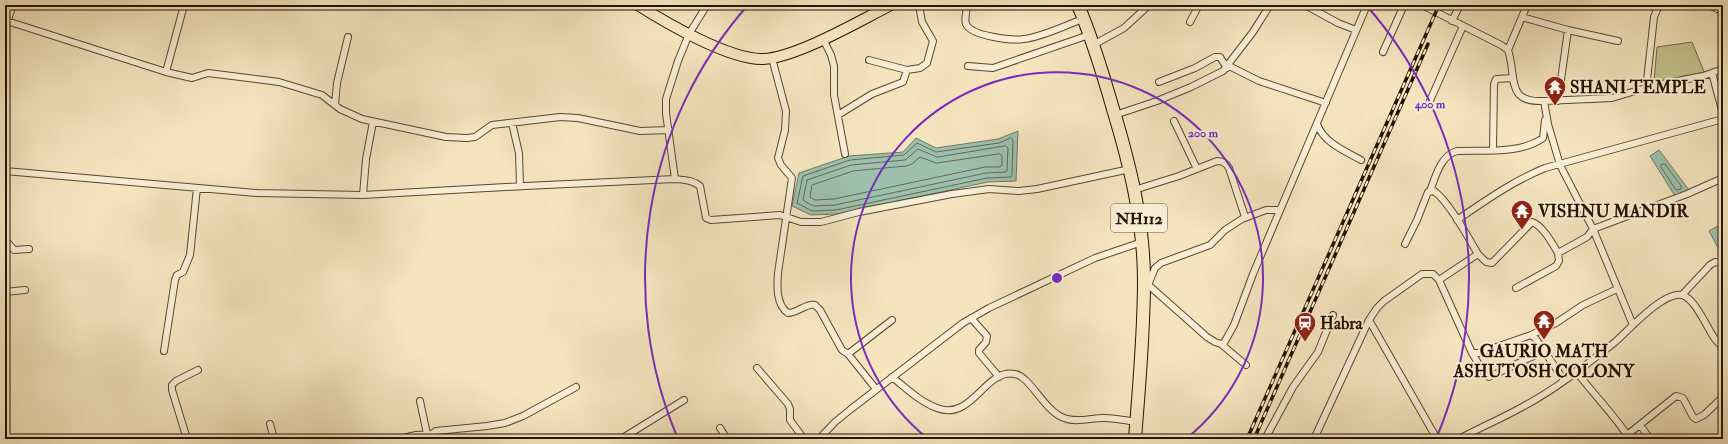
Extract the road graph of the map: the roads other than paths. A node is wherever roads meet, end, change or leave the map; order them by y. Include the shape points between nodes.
1 (13, 5) edge
2 (184, 5) edge
3 (638, 5) edge
4 (707, 5) edge
5 (891, 5) edge
6 (919, 5) edge
7 (967, 5) edge
8 (1078, 5) edge
9 (1149, 5) edge
10 (1199, 5) edge
11 (1270, 5) edge
12 (1305, 5) edge
13 (1367, 5) edge
14 (1404, 5) edge
15 (1422, 5) edge
16 (1460, 5) edge
17 (1527, 5) edge
18 (1659, 5) edge
19 (1709, 5) edge
20 (1723, 8) edge
21 (1522, 17) junction
22 (1083, 19) junction
23 (1452, 21) junction
24 (1190, 22) dead end
25 (6, 24) edge
26 (1462, 26) junction
27 (1356, 30) junction
28 (1568, 30) junction
29 (689, 34) junction
30 (348, 37) dead end
31 (823, 39) junction
32 (1091, 40) junction
33 (1618, 41) dead end
34 (1508, 50) junction
35 (1384, 52) dead end
36 (772, 58) junction
37 (869, 60) dead end
38 (968, 66) dead end
39 (1228, 67) junction
40 (1723, 69) edge
41 (907, 70) junction
42 (166, 72) junction
43 (1712, 73) junction
44 (1513, 78) junction
45 (1159, 82) dead end
46 (1646, 88) junction
47 (1558, 100) junction
48 (1544, 101) junction
49 (1326, 103) junction
50 (1429, 103) dead end
51 (335, 105) junction
52 (1546, 108) junction
53 (1723, 114) edge
54 (1115, 115) junction
55 (838, 116) junction
56 (1723, 119) edge
57 (1174, 121) dead end
58 (373, 122) junction
59 (512, 123) junction
60 (1317, 124) junction
61 (668, 130) junction
62 (1493, 149) junction
63 (845, 154) dead end
64 (1362, 160) dead end
65 (1560, 165) junction
66 (1130, 169) junction
67 (1198, 169) junction
68 (5, 171) edge
69 (1723, 178) edge
70 (675, 179) junction
71 (520, 186) junction
72 (197, 188) junction
73 (1134, 190) junction
74 (1430, 191) junction
75 (363, 196) junction
76 (1280, 210) junction
77 (786, 217) junction
78 (1245, 217) junction
79 (1457, 220) junction
80 (1593, 229) junction
81 (5, 242) edge
82 (1142, 242) junction
83 (1405, 244) dead end
84 (29, 249) dead end
85 (1558, 253) junction
86 (1478, 254) junction
87 (1723, 263) edge
88 (1439, 280) junction
89 (1146, 283) junction
90 (1516, 288) dead end
91 (1617, 289) junction
92 (25, 290) dead end
93 (5, 292) edge
94 (1682, 295) junction
95 (1333, 315) dead end
96 (971, 318) junction
97 (892, 320) dead end
98 (1369, 320) junction
99 (1633, 325) junction
100 (1531, 335) junction
101 (1221, 344) junction
102 (1723, 347) edge
103 (1544, 350) junction
104 (164, 351) dead end
105 (1472, 353) junction
106 (848, 354) junction
107 (1246, 365) dead end
108 (757, 368) dead end
109 (198, 370) dead end
110 (1576, 371) junction
111 (892, 377) junction
112 (999, 377) junction
113 (1564, 380) junction
114 (576, 387) dead end
115 (876, 389) junction
116 (1723, 397) edge
117 (684, 400) dead end
118 (420, 401) dead end
119 (1136, 422) junction
120 (270, 424) dead end
121 (1640, 425) junction
122 (720, 428) dead end
123 (1627, 435) junction
124 (430, 436) edge
125 (185, 438) edge
126 (274, 439) edge
127 (399, 439) edge
128 (621, 439) edge
129 (727, 439) edge
130 (804, 439) edge
131 (820, 439) edge
132 (1135, 439) edge
133 (1265, 439) edge
134 (1314, 439) edge
135 (1437, 439) edge
136 (1459, 439) edge
137 (1622, 439) edge
138 (1650, 439) edge

1 - 25 street
2 - 42 street
3 - 29 main road
4 - 29 street
5 - 31 main road
6 - 41 street via 922,22 933,41 927,63 920,68
7 - 22 street via 968,28 976,33 1004,38 1024,39
8 - 22 highway, NH112
9 - 32 street via 1124,28
10 - 24 street
11 - 39 street
12 - 27 street
13 - 27 street
14 - 35 street
15 - 23 street
16 - 23 street
17 - 21 street
18 - 46 street via 1654,17
19 - 20 street via 1717,9
21 - 28 street
21 - 34 street
22 - 32 highway, NH112
23 - 26 street
25 - 42 street
26 - 34 street
26 - 50 street
27 - 49 street
28 - 33 street
28 - 47 street
29 - 36 main road via 744,57
29 - 61 street via 667,91 665,105
30 - 51 street via 337,83
31 - 36 main road
31 - 55 street via 833,60 834,95
32 - 38 street via 993,68
32 - 54 highway, NH112
34 - 44 street
36 - 77 street via 786,111 785,130 778,158 792,178
37 - 41 street
39 - 45 street via 1220,57 1215,57
39 - 49 street via 1259,81
39 - 54 street via 1214,77
40 - 43 street
41 - 55 street via 903,82 872,94
42 - 51 street via 192,78 208,73 279,82 322,95
43 - 46 street
43 - 53 street
44 - 48 street via 1514,88 1521,97 1533,102
44 - 62 street via 1499,78 1494,84
46 - 47 street via 1612,98
47 - 48 street
48 - 52 street
49 - 60 street
51 - 58 street via 340,110
52 - 62 street via 1543,138 1528,146
52 - 65 street
54 - 66 highway, NH112
55 - 63 street
56 - 65 street via 1605,150
57 - 67 street
58 - 59 street via 446,138 476,137 492,125
58 - 75 street
59 - 61 street via 560,117 578,118 640,131
59 - 71 street via 519,153
60 - 64 street via 1325,139
60 - 76 street
61 - 70 street
62 - 74 street via 1450,153 1444,160
65 - 79 street via 1544,168 1529,175
65 - 80 street
66 - 73 highway, NH112
66 - 77 street via 1037,189 989,189 952,194 821,222 801,222
67 - 73 street
67 - 78 street via 1217,161 1226,164
68 - 72 street
69 - 80 street
70 - 71 street
70 - 77 street via 688,180 700,186 706,218 712,220 780,215
71 - 75 street
72 - 75 street via 257,193
72 - 104 street via 189,260 175,280
73 - 82 highway, NH112
74 - 79 street via 1439,195
74 - 83 street
76 - 78 street via 1266,210
76 - 101 street via 1234,325
77 - 106 street via 777,287 781,306 788,313 809,305 815,306 820,310 842,350
78 - 89 street via 1225,230 1210,245 1156,266
79 - 86 street
80 - 85 street via 1586,237
80 - 91 street
81 - 84 street via 14,250
82 - 89 highway, NH112
82 - 96 street via 1073,267 1054,278 1006,298
85 - 86 street via 1547,236 1532,222 1492,263 1489,264
85 - 90 street via 1559,261 1556,266
86 - 88 street
87 - 94 street via 1715,262 1710,265
88 - 98 street via 1433,274 1422,274 1381,303
88 - 105 street
89 - 101 street via 1207,337
89 - 119 highway, NH112
91 - 99 street
91 - 100 street
92 - 93 street
94 - 99 street via 1672,296 1662,302
94 - 102 street via 1691,301 1714,338
95 - 133 street via 1318,352 1293,387
96 - 111 street
96 - 112 street via 987,336 979,353
97 - 106 street
98 - 134 street
98 - 135 street
99 - 110 street
100 - 103 street
100 - 105 street via 1479,353
101 - 107 street
103 - 105 street via 1490,377 1484,373
103 - 113 street
106 - 115 street
108 - 130 street via 788,404 790,420
109 - 125 street via 172,385
110 - 113 street
110 - 123 street via 1613,414
111 - 112 street via 927,403 944,410 966,405
111 - 115 street
112 - 119 street via 1009,373 1017,374 1031,386 1044,404 1064,418 1102,418
113 - 136 street via 1524,406
114 - 124 street via 505,423 436,431
115 - 131 street via 835,422
116 - 121 street via 1696,419 1683,398 1676,396
117 - 128 street
118 - 124 street
119 - 132 highway, NH112
120 - 126 street
121 - 123 street
121 - 138 street
122 - 129 street
123 - 137 street
124 - 127 street via 416,435

